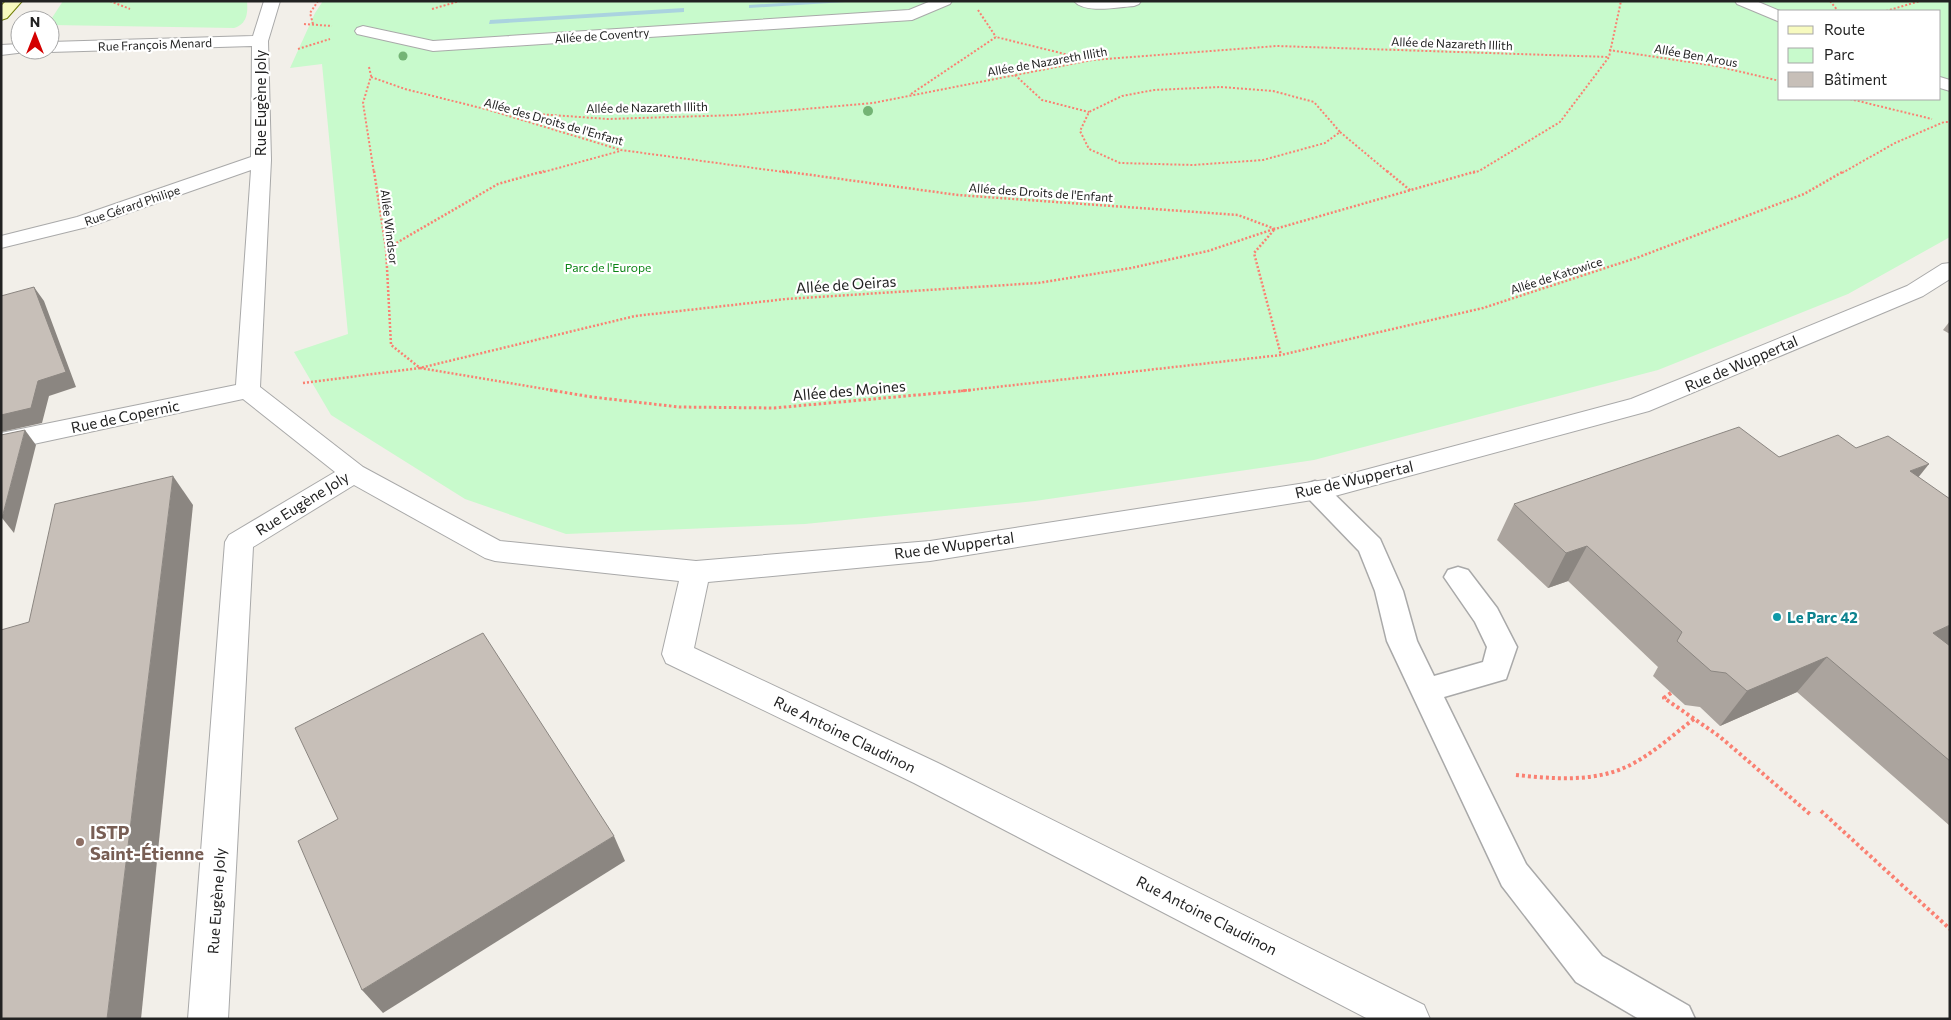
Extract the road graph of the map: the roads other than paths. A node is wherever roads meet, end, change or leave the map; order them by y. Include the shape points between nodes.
1 (15, 1) edge
2 (272, 1) edge
3 (945, 1) edge
4 (1080, 1) edge
5 (1134, 1) edge
6 (1742, 1) edge
7 (1, 15) edge
8 (1778, 16) edge
9 (363, 32) road end
10 (60, 48) edge
11 (260, 48) junction
12 (261, 160) junction
13 (1, 242) edge
14 (1950, 269) edge
15 (248, 390) junction
16 (1, 442) edge
17 (354, 473) junction
18 (1315, 490) junction
19 (696, 572) junction
20 (1458, 577) dead end
21 (1426, 691) junction
22 (208, 1019) edge
23 (1410, 1019) edge
24 (1676, 1019) edge

1 - 7 main road
2 - 11 street, Rue Eugène Joly
3 - 9 street, Allée de Coventry via 912,15 433,46
4 - 5 street via 1090,4
6 - 8 street
10 - 11 street, Rue François Menard
11 - 12 street, Rue Eugène Joly
12 - 13 street, Rue Gérard Philipe via 84,222
12 - 15 street, Rue Eugène Joly
14 - 18 street, Rue de Wuppertal via 1915,291 1640,405
15 - 16 street, Rue de Copernic
15 - 17 street, Rue Eugène Joly
17 - 19 street via 495,550
17 - 22 street, Rue Eugène Joly via 239,542
18 - 19 street, Rue de Wuppertal via 930,550
18 - 21 lane via 1370,546 1389,591 1402,641
19 - 23 street, Rue Antoine Claudinon via 677,654 926,773
20 - 21 lane via 1487,616 1502,647 1494,670
21 - 24 lane via 1514,875 1589,969

